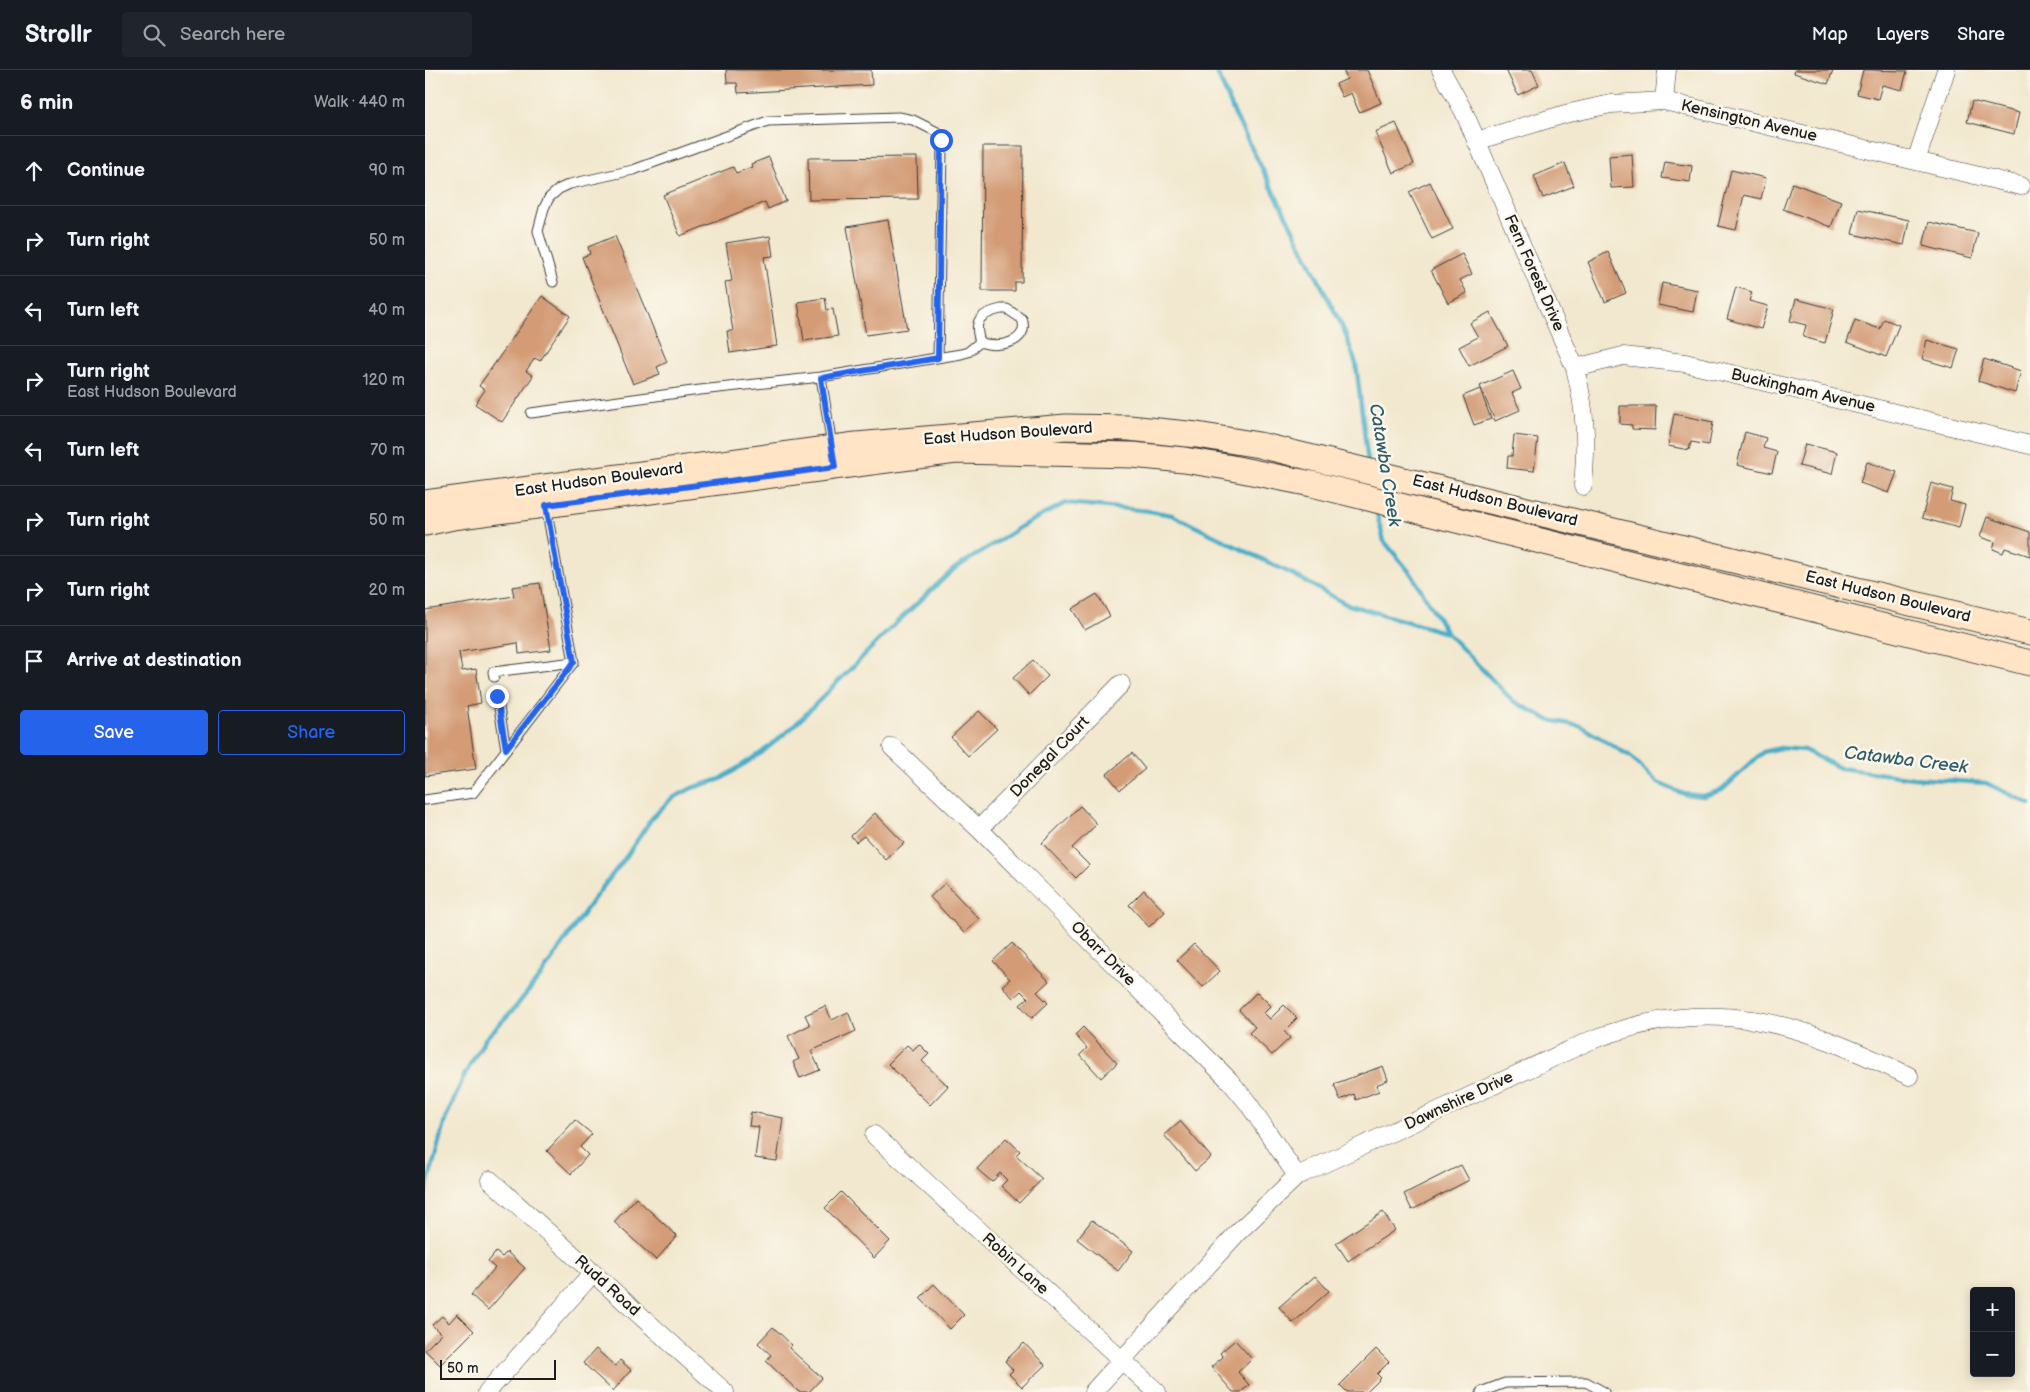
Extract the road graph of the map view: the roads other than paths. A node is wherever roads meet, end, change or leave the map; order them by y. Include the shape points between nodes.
1 (1441, 70) edge
2 (1667, 70) edge
3 (1946, 70) edge
4 (1664, 101) junction
5 (1476, 142) junction
6 (1916, 161) junction
7 (2021, 186) dead end
8 (553, 282) dead end
9 (979, 342) junction
10 (938, 358) junction
11 (1575, 368) junction
12 (821, 378) junction
13 (531, 413) dead end
14 (2030, 445) edge
15 (834, 458) junction
16 (1583, 486) dead end
17 (425, 503) edge
18 (546, 505) junction
19 (425, 523) edge
20 (2030, 632) edge
21 (574, 662) junction
22 (2030, 663) edge
23 (494, 677) dead end
24 (1121, 684) dead end
25 (497, 696) dead end
26 (892, 747) dead end
27 (506, 749) junction
28 (425, 800) edge
29 (979, 829) junction
30 (1909, 1076) dead end
31 (874, 1135) dead end
32 (1297, 1176) junction
33 (491, 1180) dead end
34 (593, 1273) junction
35 (1121, 1360) junction
36 (487, 1392) edge
37 (725, 1392) edge
38 (1093, 1392) edge
39 (1157, 1392) edge
40 (1481, 1392) edge
41 (1604, 1392) edge

1 - 5 street, Fern Forest Drive
2 - 4 street
3 - 6 street
4 - 5 street, Kensington Avenue via 1611,104 1565,114
4 - 6 street, Kensington Avenue
5 - 11 street, Fern Forest Drive
6 - 7 street, Kensington Avenue
8 - 10 lane via 538,232 540,217 549,198 569,184 633,170 768,121 913,120 937,132 942,148
9 - 9 lane via 987,345 1017,340 1023,329 1022,319 1007,310 988,312 979,320
9 - 10 lane via 968,352
10 - 12 lane
11 - 14 street, Buckingham Avenue via 1623,356 1685,363
11 - 16 street, Fern Forest Drive via 1587,434
12 - 13 lane via 699,390
12 - 15 lane
15 - 17 main road, East Hudson Boulevard
15 - 18 main road, East Hudson Boulevard
15 - 20 main road, East Hudson Boulevard via 1075,427 1129,428 1197,435 1307,456
15 - 22 main road, East Hudson Boulevard via 956,451 1132,455 1227,467 1313,484
18 - 19 main road, East Hudson Boulevard
18 - 21 lane
21 - 23 lane via 493,672
21 - 27 lane
24 - 29 street, Donegal Court
25 - 27 lane
26 - 29 street, Obarr Drive
27 - 28 lane via 473,793
29 - 32 street, Obarr Drive via 1229,1080
30 - 32 street, Dawnshire Drive via 1852,1049 1786,1026 1729,1016 1666,1019 1621,1029 1589,1041
31 - 35 street, Robin Lane
32 - 35 street, Dawnshire Drive via 1238,1232
33 - 34 street, Rudd Road
34 - 36 street
34 - 37 street, Rudd Road
35 - 38 street, Dawnshire Drive
35 - 39 street, Robin Lane
40 - 41 lane via 1505,1383 1576,1382 1586,1382

